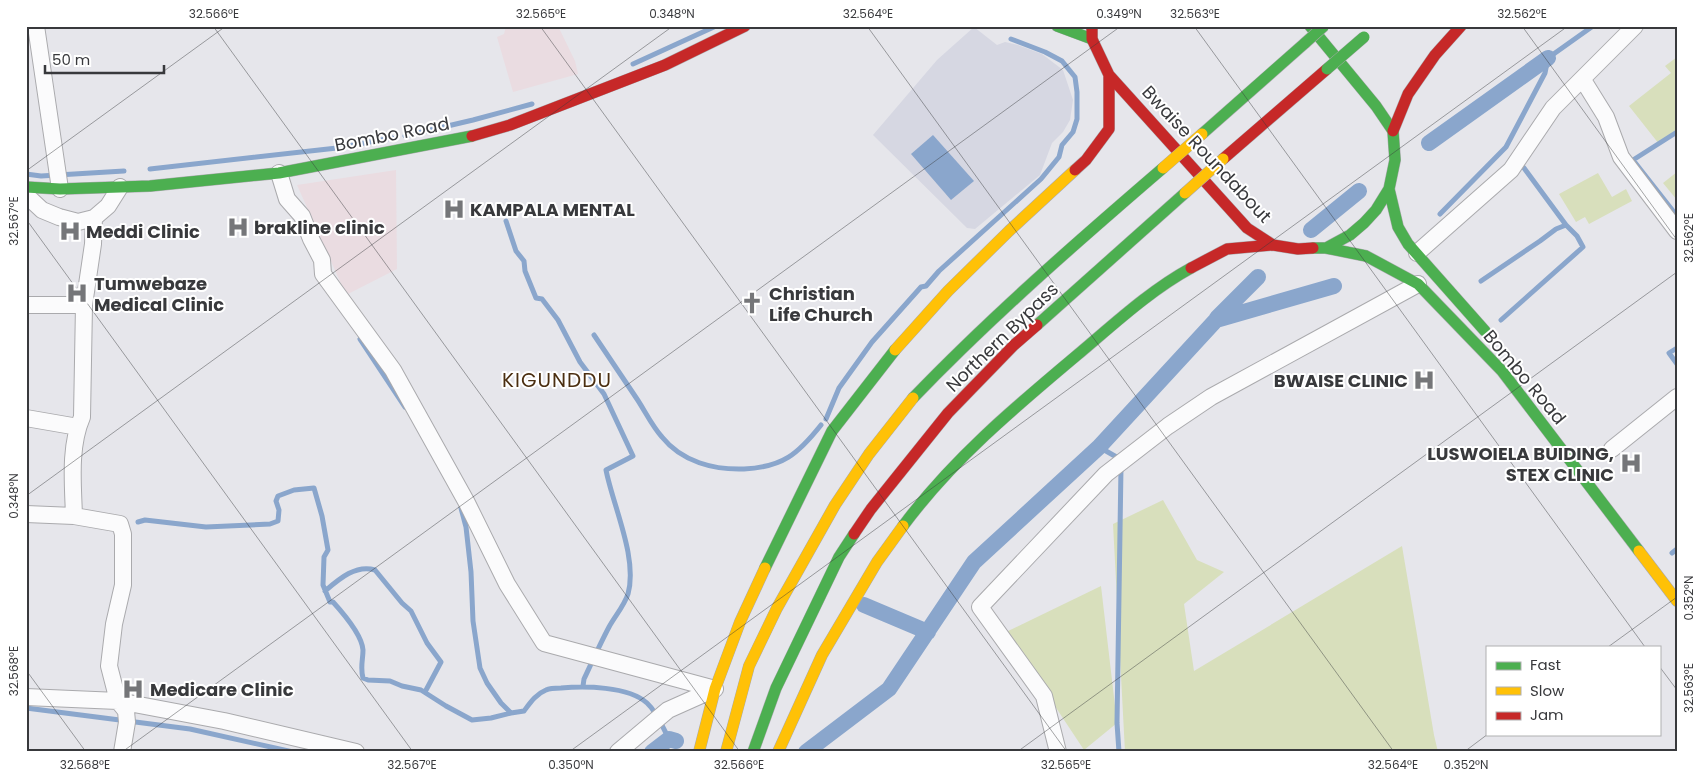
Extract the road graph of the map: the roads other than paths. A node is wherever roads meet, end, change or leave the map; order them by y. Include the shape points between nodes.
1 (36, 26) edge
2 (745, 26) edge
3 (1057, 26) edge
4 (1092, 26) edge
5 (1310, 26) edge
6 (1324, 26) edge
7 (1461, 26) edge
8 (1635, 26) edge
9 (1367, 34) dead end
10 (1092, 39) junction
11 (1109, 75) junction
12 (1583, 80) junction
13 (1393, 131) junction
14 (279, 173) junction
15 (26, 187) edge
16 (120, 187) junction
17 (60, 189) junction
18 (1389, 189) junction
19 (26, 195) edge
20 (94, 218) junction
21 (1677, 230) edge
22 (1273, 245) junction
23 (1326, 248) junction
24 (1417, 253) junction
25 (1418, 284) junction
26 (26, 305) edge
27 (84, 305) junction
28 (1492, 338) dead end
29 (1677, 397) edge
30 (26, 418) edge
31 (78, 427) junction
32 (1612, 449) dead end
33 (26, 514) edge
34 (74, 516) junction
35 (1677, 600) edge
36 (715, 689) junction
37 (26, 697) edge
38 (124, 712) junction
39 (122, 752) edge
40 (356, 752) edge
41 (618, 752) edge
42 (699, 752) edge
43 (726, 752) edge
44 (753, 752) edge
45 (778, 752) edge
46 (1058, 752) edge

1 - 17 street
2 - 14 main road, Bombo Road via 665,65 510,124 460,139
3 - 10 main road
4 - 10 main road, Bwaise Roundabout
5 - 13 main road
6 - 43 main road, Northern Bypass, bridge via 1047,268 908,403 868,454 803,560 749,666
7 - 13 main road via 1435,55 1408,94
8 - 12 street
9 - 44 main road, Northern Bypass, bridge via 1014,345 948,412 872,509 839,558 776,688
10 - 11 main road, Bwaise Roundabout
11 - 22 main road, Bwaise Roundabout via 1247,228
11 - 36 main road via 1109,129 1086,160 948,291 889,356 832,431 740,622
12 - 21 street via 1606,116 1621,156
12 - 24 street via 1553,108 1511,170
13 - 18 main road, Bwaise Roundabout via 1395,160
14 - 16 main road, Bombo Road
14 - 36 street via 287,199 302,216 322,260 323,274 393,370 467,503 507,584 544,643
15 - 17 main road, Bombo Road
16 - 17 main road, Bombo Road
16 - 20 street via 108,206
18 - 23 main road, Bwaise Roundabout via 1364,223 1350,236
18 - 24 main road, Bombo Road via 1398,227
19 - 20 street via 42,210 59,217 78,222
20 - 27 street
22 - 23 main road, Bwaise Roundabout via 1298,249
22 - 45 main road via 1227,249 1174,277 1012,410 964,454 920,503 877,562 822,655
23 - 25 main road, Bombo Road via 1366,256
24 - 28 main road, Bombo Road
25 - 35 main road, Bombo Road via 1502,371
25 - 46 street via 1211,397 1168,426 1106,474 980,607 1044,696
26 - 27 street
27 - 31 street via 82,417
29 - 32 street
30 - 31 street
31 - 34 street via 73,462
33 - 34 street
34 - 38 street via 120,524 123,534 123,585 109,666
36 - 41 street via 668,710
36 - 42 main road
37 - 38 street
38 - 39 street
38 - 40 street via 224,721

